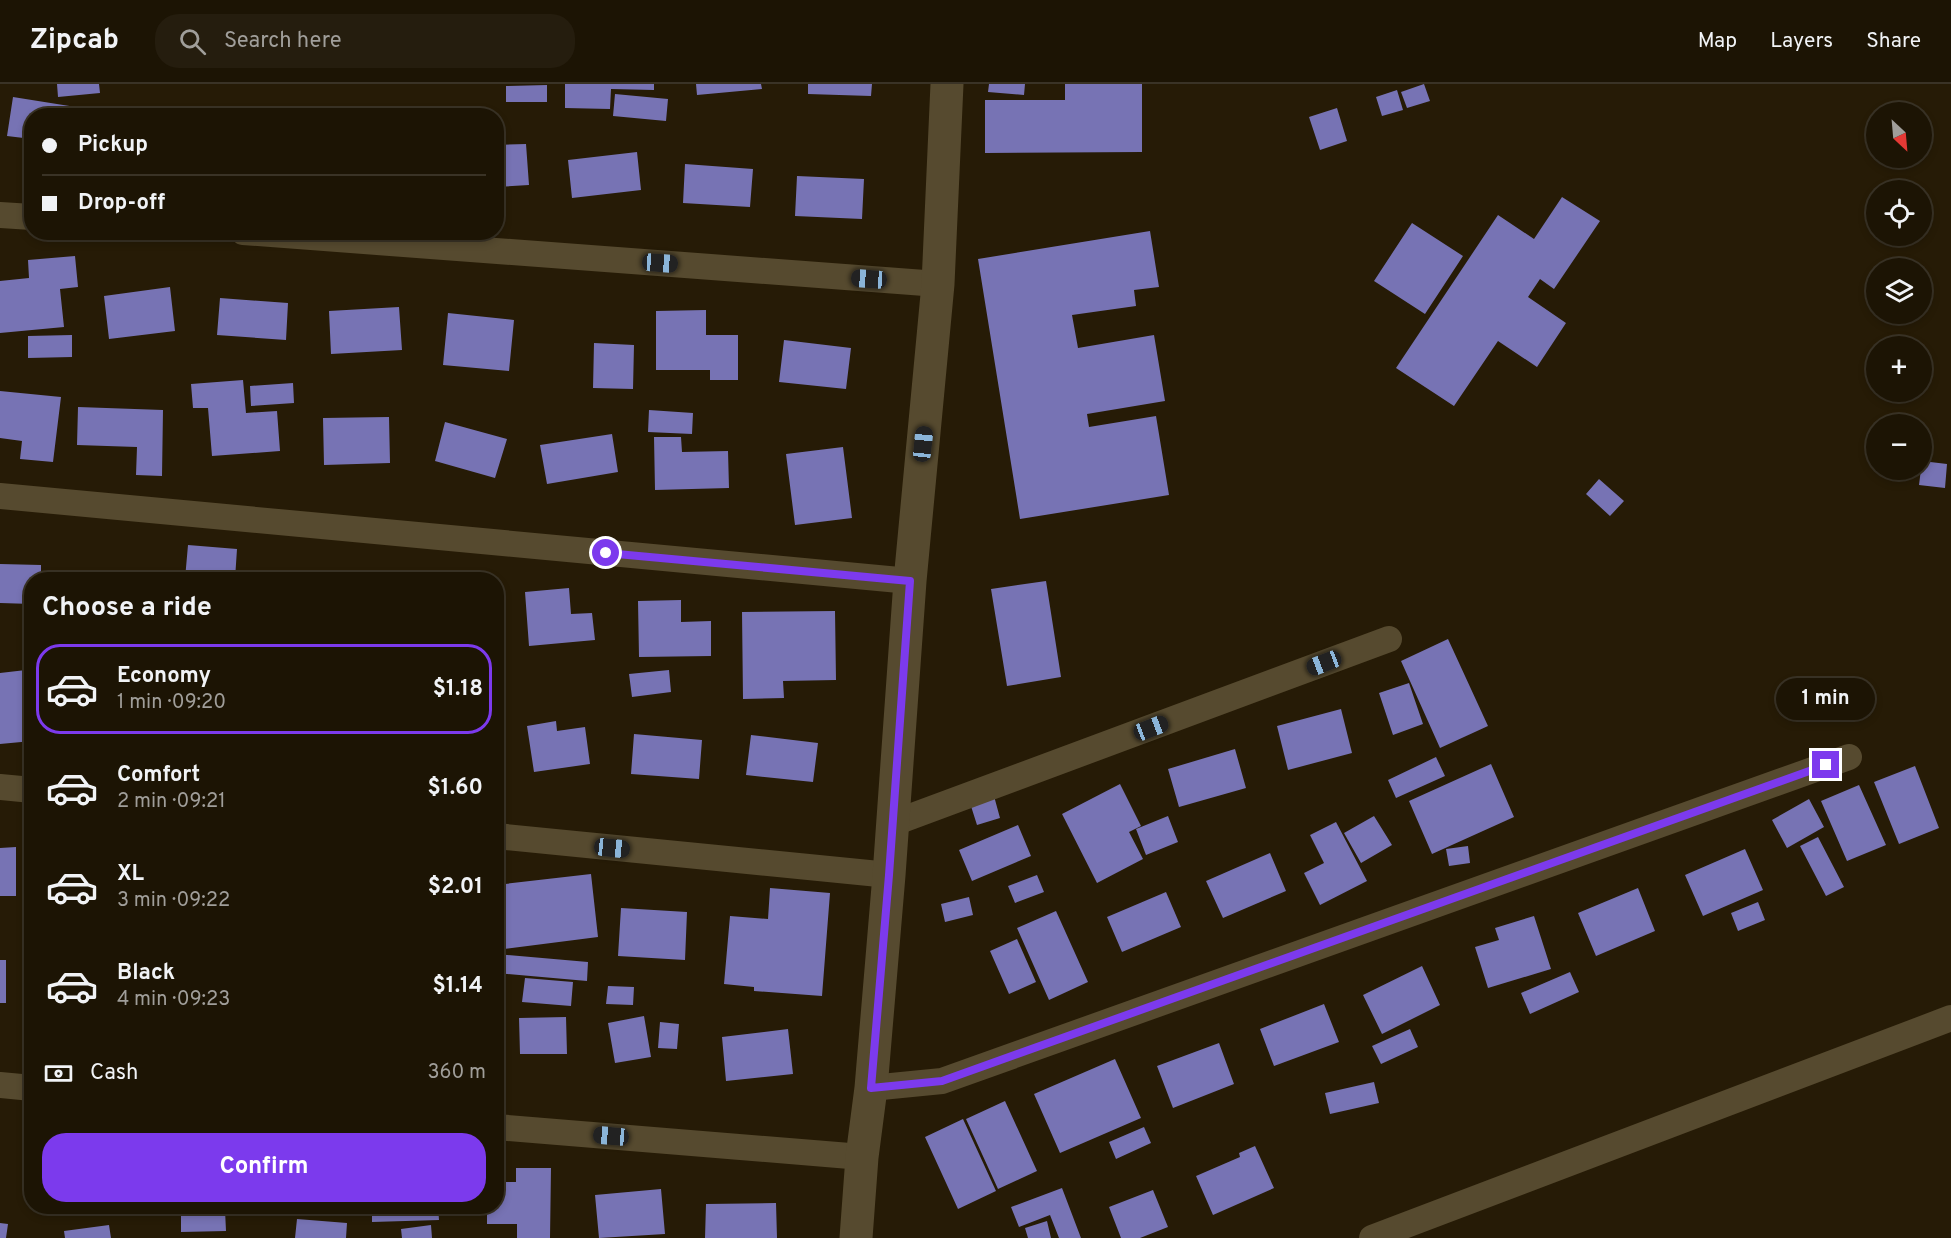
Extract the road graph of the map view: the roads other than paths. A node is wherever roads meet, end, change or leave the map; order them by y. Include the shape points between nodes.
1 (947, 84) edge
2 (0, 214) edge
3 (24, 216) edge
4 (350, 240) edge
5 (938, 284) junction
6 (0, 496) edge
7 (910, 581) junction
8 (1389, 639) dead end
9 (1849, 757) dead end
10 (0, 787) edge
11 (24, 789) edge
12 (891, 824) junction
13 (504, 837) edge
14 (889, 875) junction
15 (1951, 1018) edge
16 (0, 1085) edge
17 (24, 1087) edge
18 (871, 1088) junction
19 (504, 1128) edge
20 (862, 1157) junction
21 (856, 1238) edge
22 (1372, 1238) edge

1 - 5 street
2 - 3 street
4 - 5 street
5 - 7 street
6 - 7 street
7 - 12 street
8 - 12 street
9 - 18 street via 942,1081
10 - 11 street
12 - 14 street
13 - 14 street
14 - 18 street
15 - 22 street
16 - 17 street
18 - 20 street
19 - 20 street
20 - 21 street

